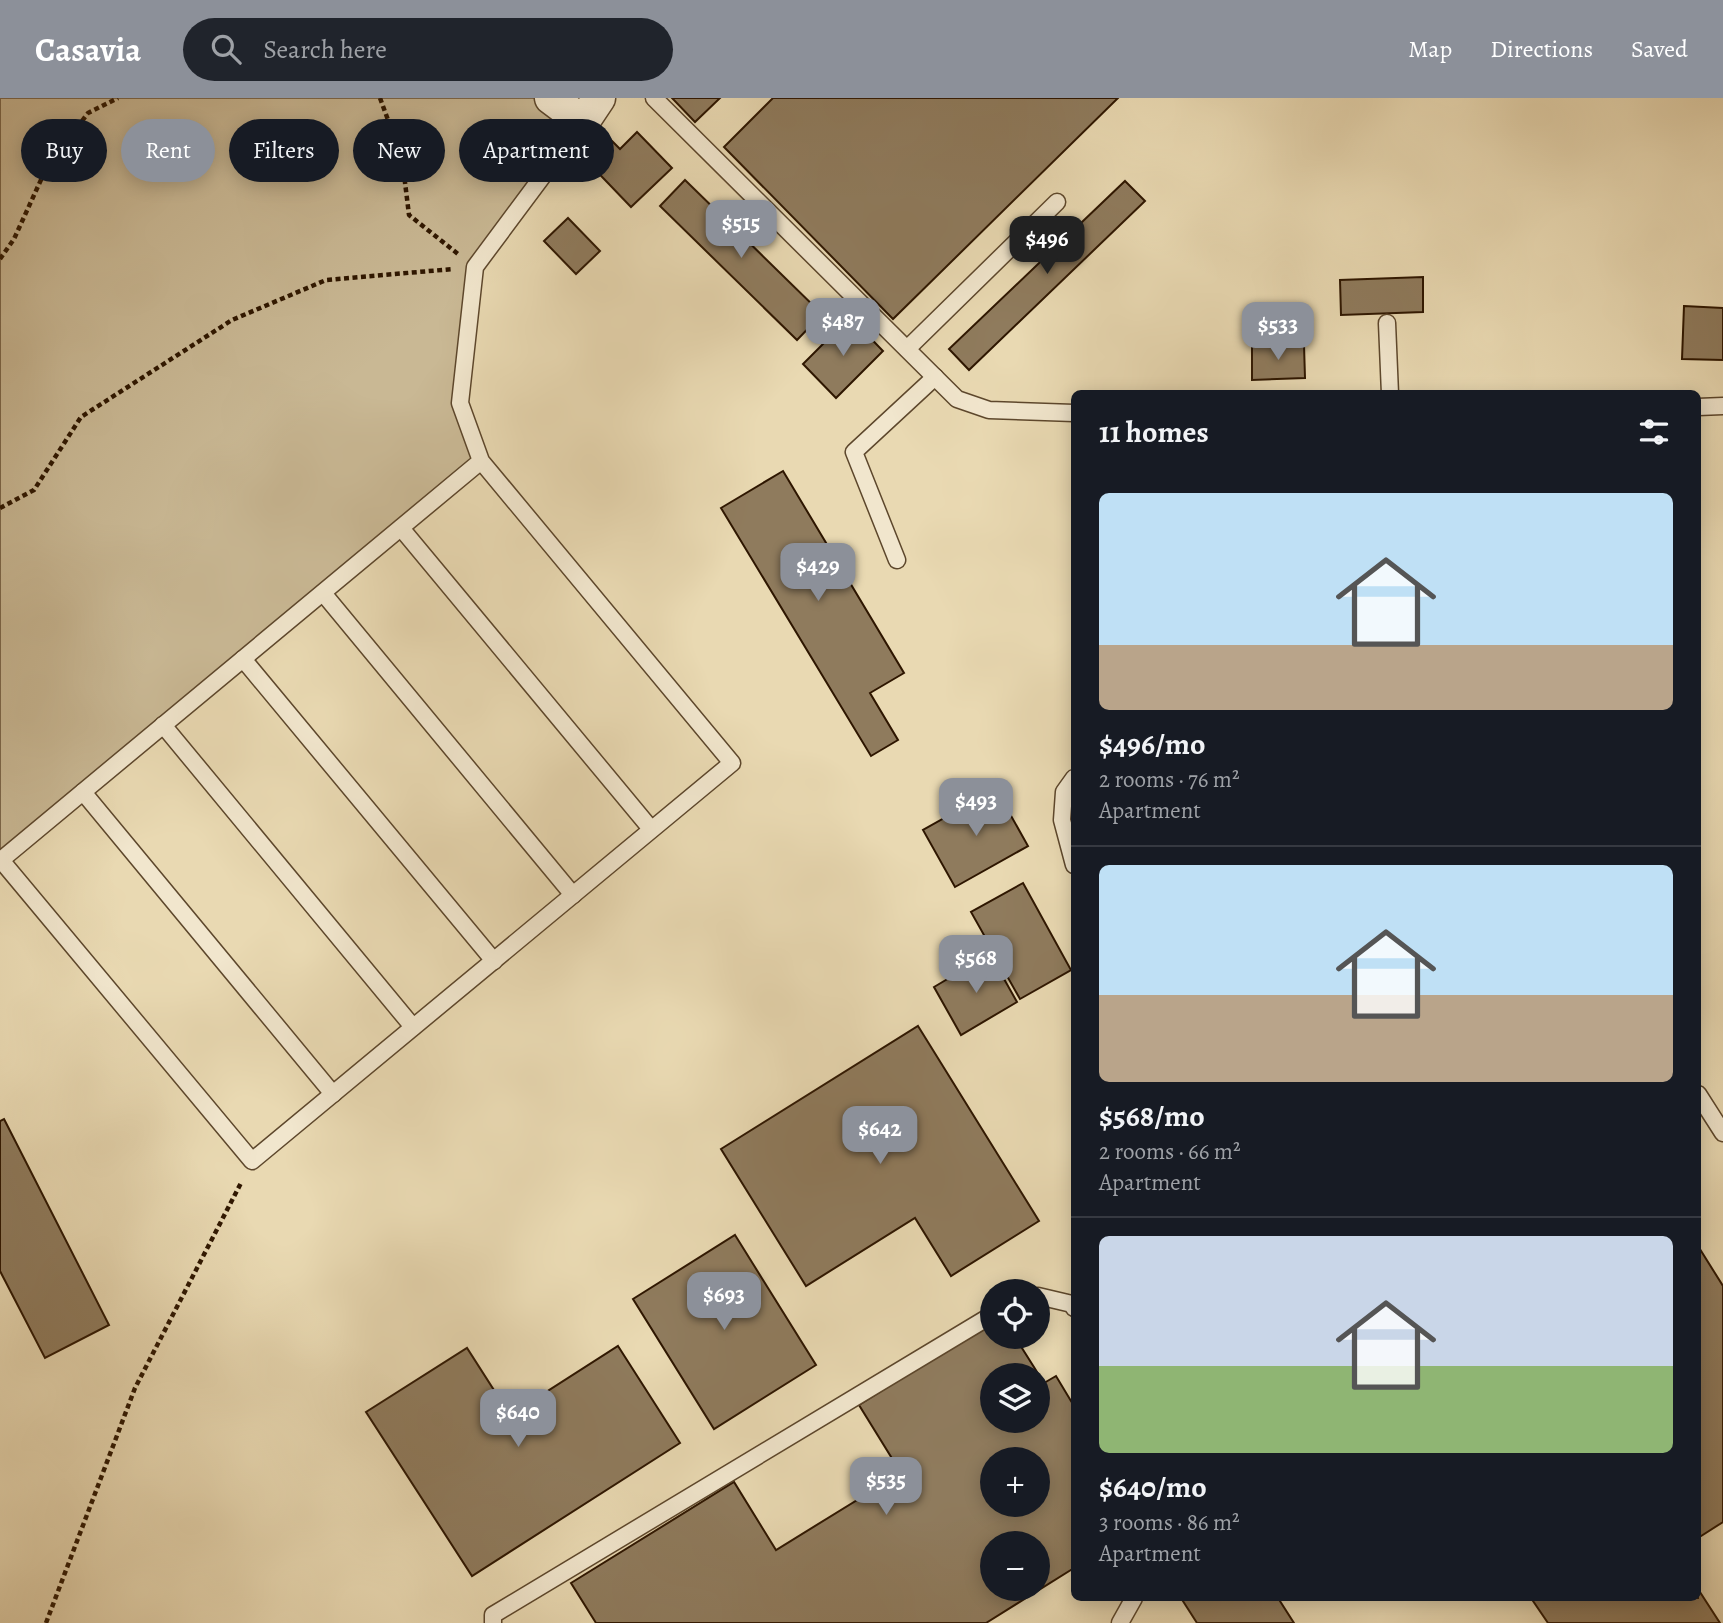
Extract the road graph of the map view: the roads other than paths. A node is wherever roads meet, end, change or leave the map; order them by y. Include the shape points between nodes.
1 (551, 98) edge
2 (654, 98) edge
3 (591, 110) edge
4 (1056, 202) dead end
5 (1387, 323) dead end
6 (907, 349) junction
7 (935, 377) junction
8 (1390, 390) edge
9 (1723, 406) edge
10 (1701, 407) edge
11 (1071, 413) edge
12 (481, 461) junction
13 (401, 528) junction
14 (897, 560) dead end
15 (323, 593) junction
16 (243, 659) junction
17 (163, 725) junction
18 (1071, 782) edge
19 (83, 792) junction
20 (651, 830) junction
21 (1071, 854) edge
22 (573, 895) junction
23 (494, 961) junction
24 (413, 1027) junction
25 (333, 1094) junction
26 (1701, 1099) edge
27 (1723, 1133) edge
28 (1050, 1299) edge
29 (1071, 1304) edge
30 (980, 1322) edge
31 (1131, 1601) edge
32 (494, 1623) edge
33 (1120, 1623) edge

1 - 3 street
2 - 6 lane
3 - 12 lane via 475,267 460,403
4 - 6 lane
5 - 8 lane
6 - 7 lane
7 - 11 lane via 957,399 989,410
7 - 14 lane via 854,452
9 - 10 lane
12 - 13 lane
12 - 20 lane via 732,763
13 - 15 lane
13 - 20 lane
15 - 16 lane
15 - 22 lane
16 - 17 lane
16 - 23 lane
17 - 19 lane
17 - 24 lane
18 - 21 lane via 1064,792 1062,820
19 - 25 lane
19 - 25 lane via 1,860 251,1161
20 - 22 lane
22 - 23 lane
23 - 24 lane
24 - 25 lane
26 - 27 lane
28 - 29 lane
30 - 32 lane via 493,1615
31 - 33 lane

